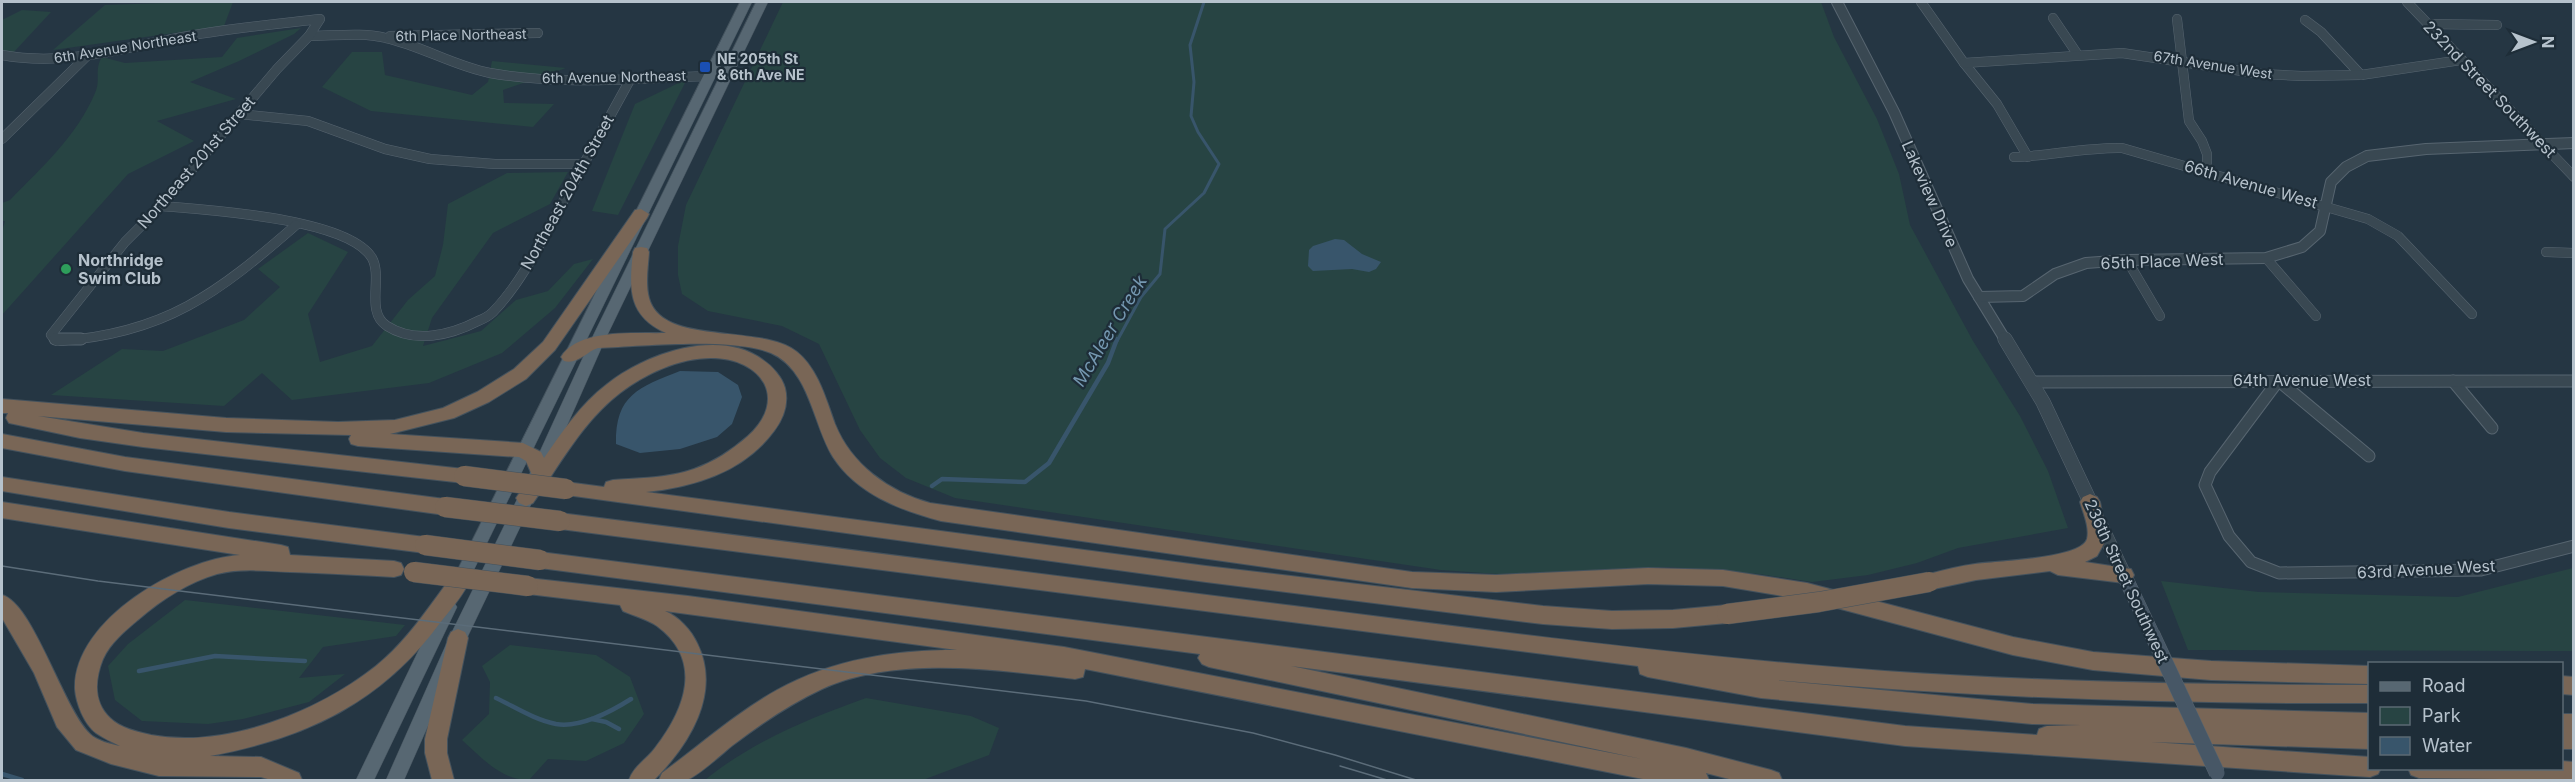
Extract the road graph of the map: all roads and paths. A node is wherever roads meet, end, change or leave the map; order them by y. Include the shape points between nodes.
1 (746, 2) edge
2 (762, 2) edge
3 (1837, 2) edge
4 (1921, 2) edge
5 (2407, 2) edge
6 (2053, 18) dead end
7 (320, 19) joint
8 (2176, 20) dead end
9 (2305, 20) dead end
10 (2428, 24) junction
11 (2498, 24) dead end
12 (538, 33) dead end
13 (309, 36) junction
14 (384, 37) junction
15 (739, 50) junction
16 (2, 55) edge
17 (87, 55) junction
18 (2078, 56) junction
19 (2461, 60) junction
20 (2182, 62) junction
21 (1964, 63) junction
22 (2361, 75) junction
23 (709, 76) junction
24 (631, 78) junction
25 (720, 90) junction
26 (239, 114) junction
27 (2, 139) edge
28 (2541, 142) junction
29 (2574, 143) edge
30 (2028, 156) junction
31 (2014, 157) dead end
32 (582, 164) junction
33 (2207, 171) junction
34 (2574, 177) edge
35 (161, 206) junction
36 (2325, 206) junction
37 (642, 214) junction
38 (296, 225) junction
39 (641, 252) junction
40 (2546, 252) dead end
41 (2574, 253) edge
42 (2266, 258) junction
43 (2127, 260) junction
44 (1979, 297) junction
45 (2472, 314) dead end
46 (2160, 316) dead end
47 (2316, 316) dead end
48 (724, 340) junction
49 (597, 342) junction
50 (570, 357) junction
51 (2031, 381) junction
52 (2279, 381) junction
53 (2453, 381) junction
54 (2574, 381) edge
55 (2, 406) edge
56 (2, 414) edge
57 (226, 425) junction
58 (2492, 428) dead end
59 (2, 441) edge
60 (524, 450) junction
61 (2369, 456) dead end
62 (540, 471) junction
63 (2, 484) edge
64 (566, 489) junction
65 (526, 498) junction
66 (2090, 502) junction
67 (2, 510) edge
68 (931, 510) junction
69 (2574, 546) edge
70 (2038, 565) junction
71 (404, 570) junction
72 (1206, 573) junction
73 (2124, 575) junction
74 (459, 582) junction
75 (579, 592) junction
76 (2, 603) edge
77 (1075, 630) junction
78 (458, 638) junction
79 (1556, 648) junction
80 (2368, 675) edge
81 (2368, 694) edge
82 (1258, 695) junction
83 (2368, 723) edge
84 (1943, 739) junction
85 (2368, 739) edge
86 (378, 754) junction
87 (2368, 767) edge
88 (2496, 770) edge
89 (2574, 772) edge
90 (291, 780) edge
91 (365, 780) edge
92 (371, 780) edge
93 (394, 780) edge
94 (443, 780) edge
95 (640, 780) edge
96 (670, 780) edge
97 (1698, 780) edge
98 (1771, 780) edge
99 (2221, 780) edge

1 - 23 main road
2 - 15 main road
3 - 44 street, Lakeview Drive via 1894,112
4 - 21 street
5 - 10 street, 232nd Street Southwest
6 - 18 street
7 - 13 street, Northeast 201st Street
7 - 17 street, 6th Avenue Northeast via 189,36
8 - 20 street
9 - 22 street
10 - 11 street
10 - 19 street, 232nd Street Southwest
12 - 14 street, 6th Place Northeast
13 - 14 street, 6th Avenue Northeast
13 - 26 street, Northeast 201st Street
14 - 24 street, 6th Avenue Northeast via 488,72 565,80
15 - 23 main road via 718,73
15 - 25 main road
16 - 17 street, 6th Avenue Northeast via 22,61
17 - 27 street
18 - 20 street, 67th Avenue West via 2132,53
18 - 21 street, 67th Avenue West
19 - 22 street, 67th Avenue West
19 - 28 street, 232nd Street Southwest
20 - 22 street, 67th Avenue West via 2272,75
20 - 33 street via 2189,121 2207,154
21 - 30 street via 1997,104
23 - 24 street, 6th Avenue Northeast
23 - 25 main road
23 - 37 main road
24 - 32 street, Northeast 204th Street
25 - 39 main road
26 - 32 street via 316,123 376,147 453,162 501,166
26 - 35 street, Northeast 201st Street
28 - 29 street, 66th Avenue West
28 - 34 street, 232nd Street Southwest
28 - 36 street, 66th Avenue West via 2367,156 2346,167 2331,182
30 - 31 street, 66th Avenue West
30 - 33 street, 66th Avenue West via 2111,147
32 - 38 street, Northeast 204th Street via 529,264 500,304 492,314 457,332 417,336 388,327 379,319 376,269 366,250 345,236
33 - 36 street, 66th Avenue West
35 - 38 street via 263,216
35 - 38 street, Northeast 201st Street via 118,249 51,335 57,340 98,337 141,327 180,311 246,270
36 - 42 street, 65th Place West via 2320,231 2302,247
36 - 45 street via 2390,230
37 - 50 main road
37 - 57 highway via 549,346 520,374 483,397 448,413 395,427
39 - 48 highway via 639,283 646,312 667,327
39 - 49 main road
40 - 41 street
42 - 43 street, 65th Place West
42 - 47 street
43 - 44 street, 65th Place West via 2086,263 2055,274 2023,296
43 - 46 street
44 - 51 street, Lakeview Drive
48 - 49 highway
48 - 68 highway via 767,344 792,357 812,385 832,438 846,461 886,493
49 - 50 highway
49 - 62 main road
50 - 60 main road
51 - 52 street, 64th Avenue West
51 - 66 street, 236th Street Southwest
52 - 53 street, 64th Avenue West
52 - 61 street
52 - 69 street, 63rd Avenue West via 2230,442 2205,485 2229,536 2251,562 2279,573 2481,570
53 - 54 street, 64th Avenue West
53 - 58 street
55 - 57 highway
56 - 64 highway, bridge via 143,440
57 - 60 highway via 237,431
59 - 79 highway, bridge via 125,464 445,507
60 - 62 highway via 534,457
60 - 74 main road
62 - 65 main road
63 - 77 highway, bridge via 229,520
64 - 65 highway via 669,482 719,468 751,447 771,422 777,397 774,384 760,365 725,353 682,356 642,370 602,399
64 - 72 highway
65 - 78 main road
66 - 70 highway via 2097,533 2092,549 2076,558
66 - 73 street, 236th Street Southwest
67 - 71 highway
68 - 72 highway
68 - 80 highway via 1412,580 1476,585 1621,576 1723,578 1824,595 1976,638 2083,660
70 - 72 highway, bridge via 1982,571 1819,602 1727,614 1622,620 1543,615
70 - 73 highway
71 - 74 highway via 249,562 217,566 186,577 144,600 107,636 90,664 88,702 108,731 144,748 193,753 259,741 314,719 368,685 390,667
71 - 75 highway, bridge
73 - 99 main road, 236th Street Southwest, bridge
74 - 86 main road
75 - 82 highway via 1064,656
75 - 95 highway via 660,617 680,632 690,649 697,684 686,724 669,750
76 - 90 highway via 43,669 66,720 84,742 111,754 159,765 261,767
77 - 84 highway
77 - 98 highway via 1650,750
78 - 93 main road
78 - 94 highway via 436,739
79 - 81 highway via 1934,683 2226,695
79 - 83 highway via 1733,686 1814,694 2032,714
82 - 96 highway via 1012,663 917,660 871,664 825,678 784,698
82 - 97 highway
84 - 85 highway via 2165,732
84 - 87 highway
86 - 91 main road
86 - 92 main road
88 - 89 highway

